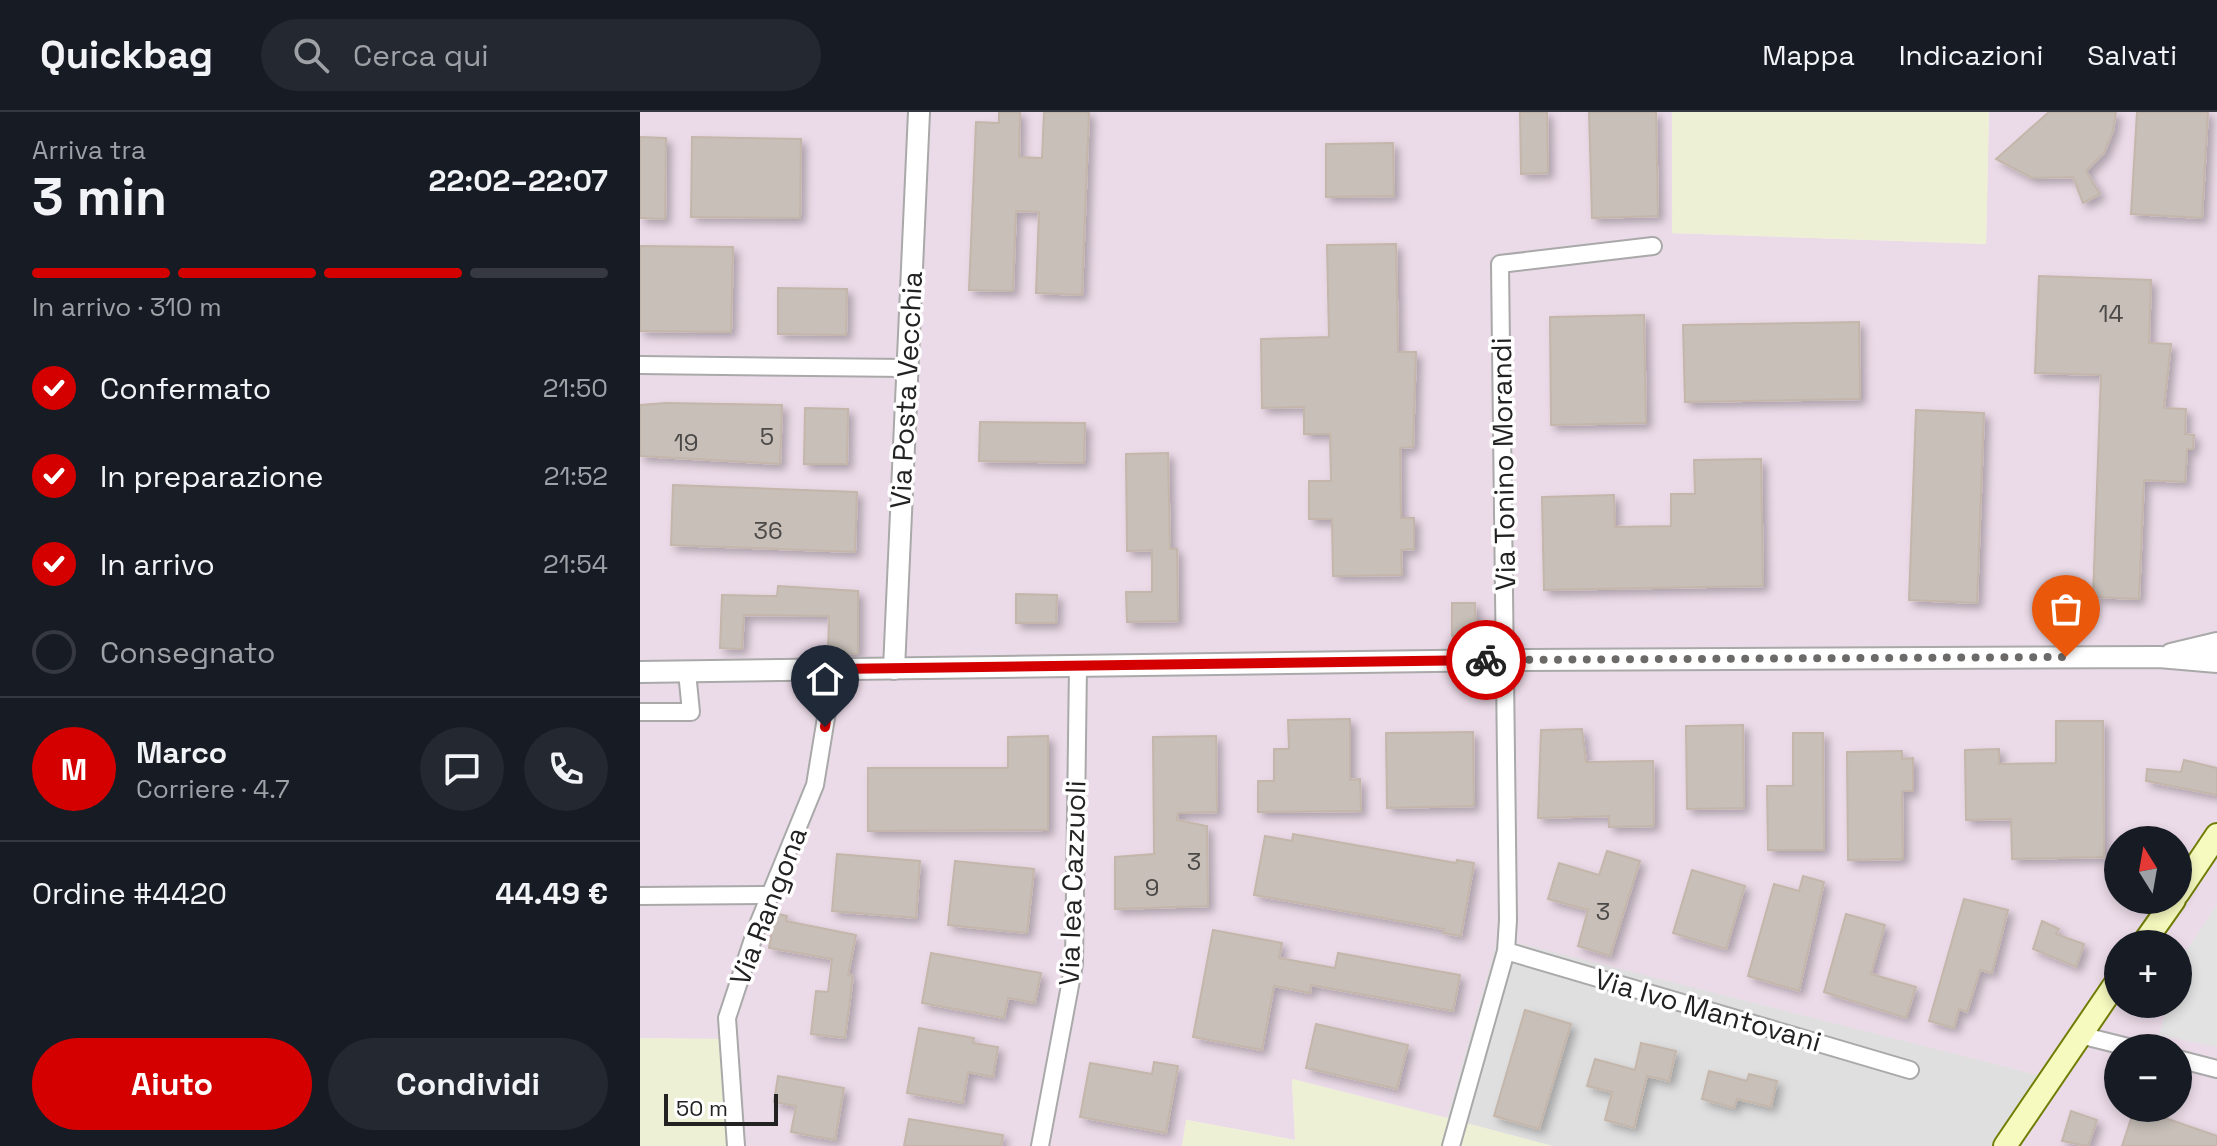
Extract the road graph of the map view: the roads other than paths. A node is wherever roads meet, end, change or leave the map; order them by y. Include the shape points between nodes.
1 (919, 112) edge
2 (1653, 246) dead end
3 (640, 365) edge
4 (906, 368) junction
5 (2217, 643) edge
6 (2159, 657) junction
7 (1505, 660) junction
8 (2217, 662) edge
9 (1078, 666) junction
10 (834, 669) junction
11 (894, 669) junction
12 (640, 672) edge
13 (687, 672) junction
14 (640, 712) edge
15 (2217, 835) edge
16 (2192, 872) edge
17 (770, 895) junction
18 (640, 896) edge
19 (1506, 951) junction
20 (2104, 1000) edge
21 (2080, 1035) junction
22 (2104, 1041) edge
23 (2192, 1063) edge
24 (2217, 1069) edge
25 (1910, 1070) dead end
26 (736, 1146) edge
27 (1040, 1146) edge
28 (1451, 1146) edge
29 (2005, 1146) edge

1 - 4 street, Via Posta Vecchia
2 - 7 street, Via Tonino Morandi via 1500,264
3 - 4 street
4 - 11 street, Via Posta Vecchia
5 - 6 street
6 - 7 street
6 - 8 street
7 - 9 street
7 - 19 street, Via Tonino Morandi
9 - 11 street
9 - 27 street, Via lea Cazzuoli via 1074,964
10 - 11 street
10 - 13 street
10 - 17 street, Via Rangona via 815,785
12 - 13 street
13 - 14 street via 691,712
15 - 16 main road
17 - 18 street
17 - 26 street, Via Rangona via 727,1018
19 - 25 street, Via Ivo Mantovani
19 - 28 street, Via Tonino Morandi
20 - 21 main road
21 - 22 street
21 - 29 main road
23 - 24 street

